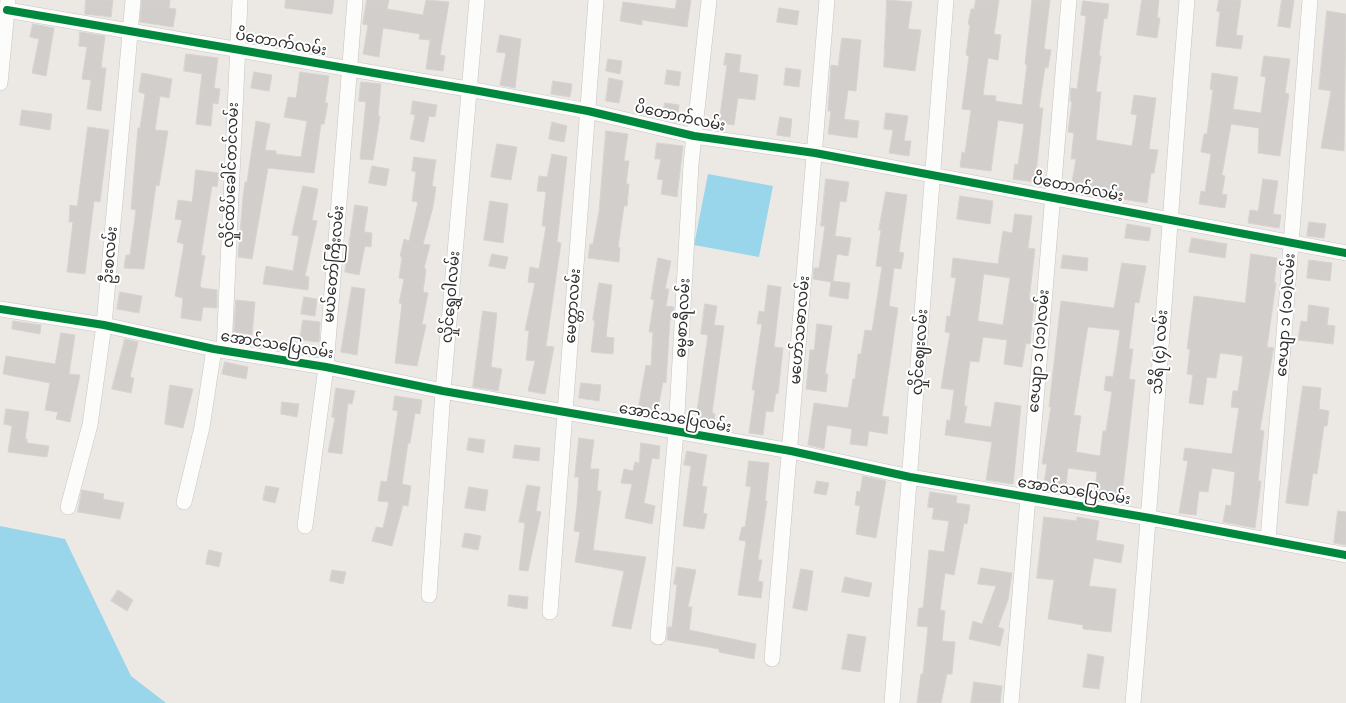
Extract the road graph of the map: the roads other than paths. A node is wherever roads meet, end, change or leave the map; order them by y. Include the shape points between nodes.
1 (133, 0) edge
2 (240, 0) edge
3 (355, 0) edge
4 (477, 0) edge
5 (596, 0) edge
6 (709, 0) edge
7 (827, 0) edge
8 (946, 0) edge
9 (1069, 0) edge
10 (1187, 0) edge
11 (1310, 0) edge
12 (6, 3) edge
13 (130, 31) junction
14 (236, 48) junction
15 (350, 69) junction
16 (0, 83) edge
17 (469, 89) junction
18 (588, 111) junction
19 (694, 136) junction
20 (815, 153) junction
21 (933, 175) junction
22 (1052, 198) junction
23 (1169, 219) junction
24 (1291, 242) junction
25 (1346, 252) edge
26 (0, 309) edge
27 (104, 324) junction
28 (219, 350) junction
29 (326, 367) junction
30 (443, 391) junction
31 (566, 413) junction
32 (676, 432) junction
33 (791, 451) junction
34 (910, 477) junction
35 (1027, 498) junction
36 (184, 502) dead end
37 (68, 507) dead end
38 (1150, 518) junction
39 (305, 526) dead end
40 (1268, 540) junction
41 (1346, 555) edge
42 (429, 595) dead end
43 (550, 612) dead end
44 (658, 637) dead end
45 (772, 659) dead end
46 (892, 703) edge
47 (1011, 703) edge
48 (1133, 703) edge

1 - 13 street, ဦးစလမ်း
2 - 14 street, လှိုင်ထိပ်ခေါင်တင်လမ်း
3 - 15 street, မယ်တော်ကြီးလမ်း
4 - 17 street, လှိုင်ရွှေဝါလမ်း
5 - 18 street, မေတ္တာလမ်း
6 - 19 street, ဓမ္မစာရီလမ်း
7 - 20 street, မဟော်သဓာလမ်း
8 - 21 street, လှိုင်ဈေးလမ်း
9 - 22 street, ဇေယျာ ၁ (၁၁)လမ်း
10 - 23 street, သီရိ (၄) လမ်း
11 - 24 street, ဇေယျာ ၁ (၁၀)လမ်း
12 - 13 street, ပိတောက်လမ်း
12 - 16 street
13 - 14 street, ပိတောက်လမ်း
13 - 27 street, ဦးစလမ်း
14 - 15 street, ပိတောက်လမ်း
14 - 28 street, လှိုင်ထိပ်ခေါင်တင်လမ်း
15 - 17 street, ပိတောက်လမ်း
15 - 29 street, မယ်တော်ကြီးလမ်း
17 - 18 street, ပိတောက်လမ်း
17 - 30 street, လှိုင်ရွှေဝါလမ်း
18 - 19 street, ပိတောက်လမ်း
18 - 31 street, မေတ္တာလမ်း
19 - 20 street, ပိတောက်လမ်း
19 - 32 street, ဓမ္မစာရီလမ်း
20 - 21 street, ပိတောက်လမ်း
20 - 33 street, မဟော်သဓာလမ်း
21 - 22 street, ပိတောက်လမ်း
21 - 34 street, လှိုင်ဈေးလမ်း
22 - 23 street, ပိတောက်လမ်း
22 - 35 street, ဇေယျာ ၁ (၁၁)လမ်း
23 - 24 street, ပိတောက်လမ်း
23 - 38 street, သီရိ (၄) လမ်း
24 - 25 street, ပိတောက်လမ်း
24 - 40 street, ဇေယျာ ၁ (၁၀)လမ်း
26 - 27 street, အောင်သပြေလမ်း
27 - 28 street, အောင်သပြေလမ်း
27 - 37 street, ဦးစလမ်း via 90,425
28 - 29 street, အောင်သပြေလမ်း
28 - 36 street, လှိုင်ထိပ်ခေါင်တင်လမ်း
29 - 30 street, အောင်သပြေလမ်း
29 - 39 street, မယ်တော်ကြီးလမ်း
30 - 31 street, အောင်သပြေလမ်း
30 - 42 street, လှိုင်ရွှေဝါလမ်း
31 - 32 street, အောင်သပြေလမ်း
31 - 43 street, မေတ္တာလမ်း
32 - 33 street, အောင်သပြေလမ်း
32 - 44 street, ဓမ္မစာရီလမ်း
33 - 34 street, အောင်သပြေလမ်း
33 - 45 street, မဟော်သဓာလမ်း
34 - 35 street, အောင်သပြေလမ်း
34 - 46 street, လှိုင်ဈေးလမ်း
35 - 38 street, အောင်သပြေလမ်း
35 - 47 street, ဇေယျာ ၁ (၁၁)လမ်း
38 - 40 street, အောင်သပြေလမ်း
38 - 48 street, သီရိ (၄) လမ်း
40 - 41 street, အောင်သပြေလမ်း

